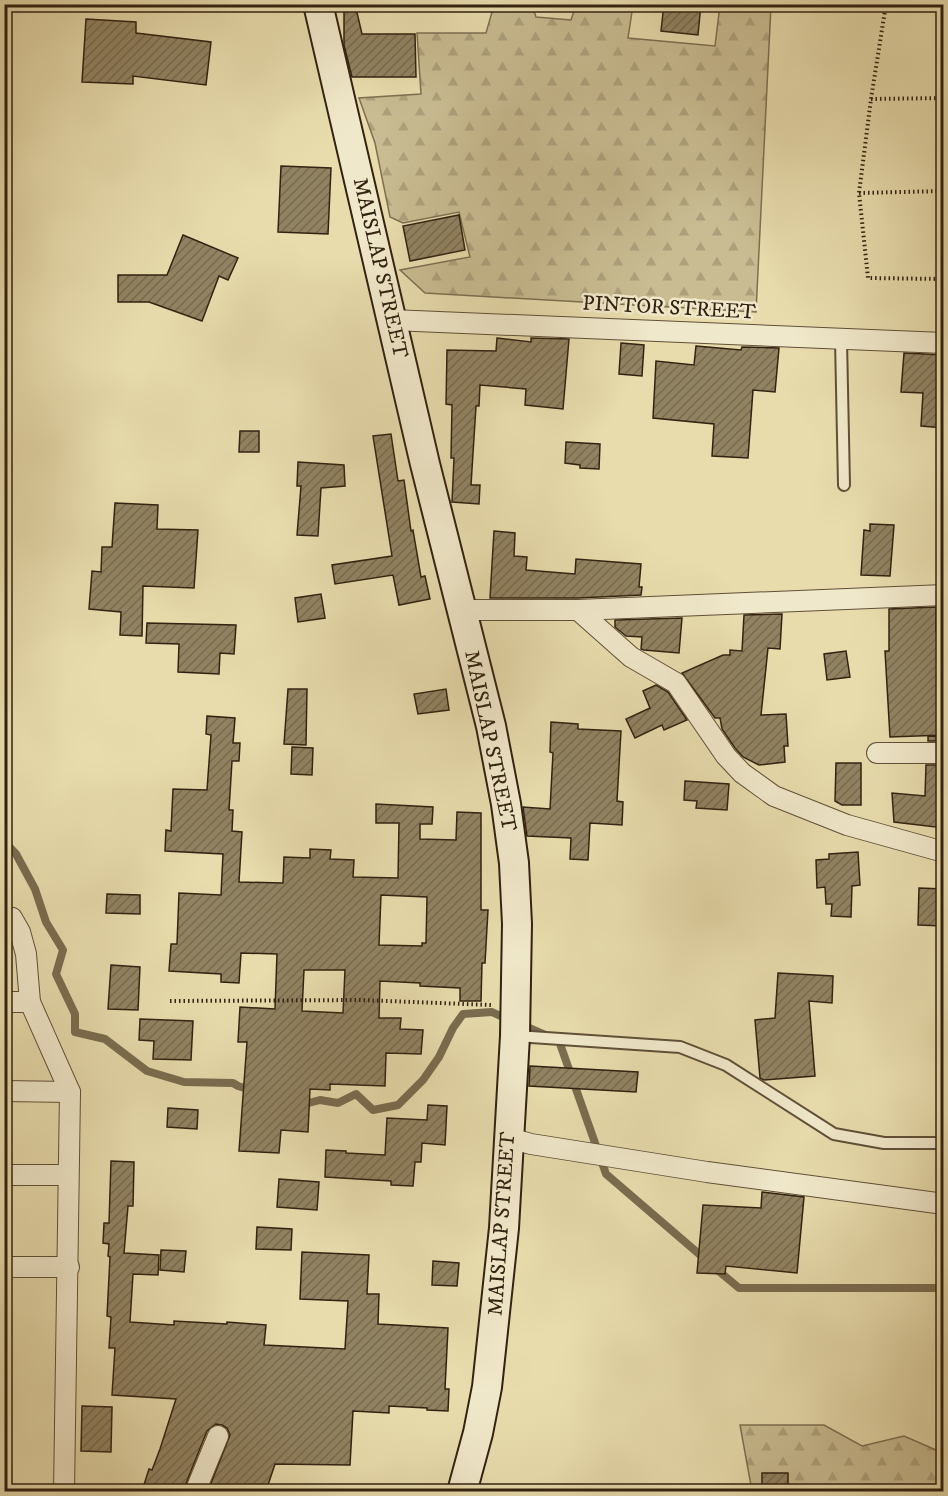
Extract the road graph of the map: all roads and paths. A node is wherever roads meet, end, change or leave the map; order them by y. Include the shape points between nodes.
1 (318, 4) edge
2 (886, 7) edge
3 (944, 10) edge
4 (944, 98) edge
5 (871, 99) junction
6 (944, 191) edge
7 (859, 193) junction
8 (944, 279) edge
9 (392, 320) junction
10 (841, 340) junction
11 (944, 343) edge
12 (844, 485) dead end
13 (944, 595) edge
14 (462, 610) junction
15 (578, 610) junction
16 (877, 753) dead end
17 (944, 753) edge
18 (944, 852) edge
19 (4, 917) edge
20 (170, 1001) dead end
21 (4, 1002) edge
22 (30, 1002) junction
23 (516, 1006) junction
24 (515, 1036) junction
25 (4, 1091) edge
26 (70, 1092) junction
27 (509, 1138) junction
28 (944, 1143) edge
29 (4, 1175) edge
30 (68, 1175) junction
31 (944, 1204) edge
32 (4, 1267) edge
33 (69, 1267) junction
34 (218, 1436) dead end
35 (64, 1491) edge
36 (195, 1491) edge
37 (462, 1491) edge

1 - 9 main road, MAISLAP STREET
2 - 3 path
2 - 5 path
4 - 5 path
5 - 7 path
6 - 7 path
7 - 8 path via 868,278
9 - 10 street, PINTOR STREET
9 - 14 main road, MAISLAP STREET
10 - 11 street, PINTOR STREET
10 - 12 lane
13 - 15 street
14 - 15 street
14 - 23 main road, MAISLAP STREET via 506,804 514,863
15 - 18 street via 631,657 676,683 726,756 774,796 847,825
16 - 17 street
19 - 22 street via 12,918 20,932
20 - 23 path via 361,1000
21 - 22 street
22 - 26 street
23 - 24 main road, MAISLAP STREET
24 - 27 main road, MAISLAP STREET
24 - 28 lane via 680,1047 726,1065 834,1134 884,1143
25 - 26 street
26 - 30 street
27 - 31 street via 707,1172
27 - 37 main road, MAISLAP STREET via 491,1353 478,1433
29 - 30 street
30 - 33 street
32 - 33 street
33 - 35 street
34 - 36 street

